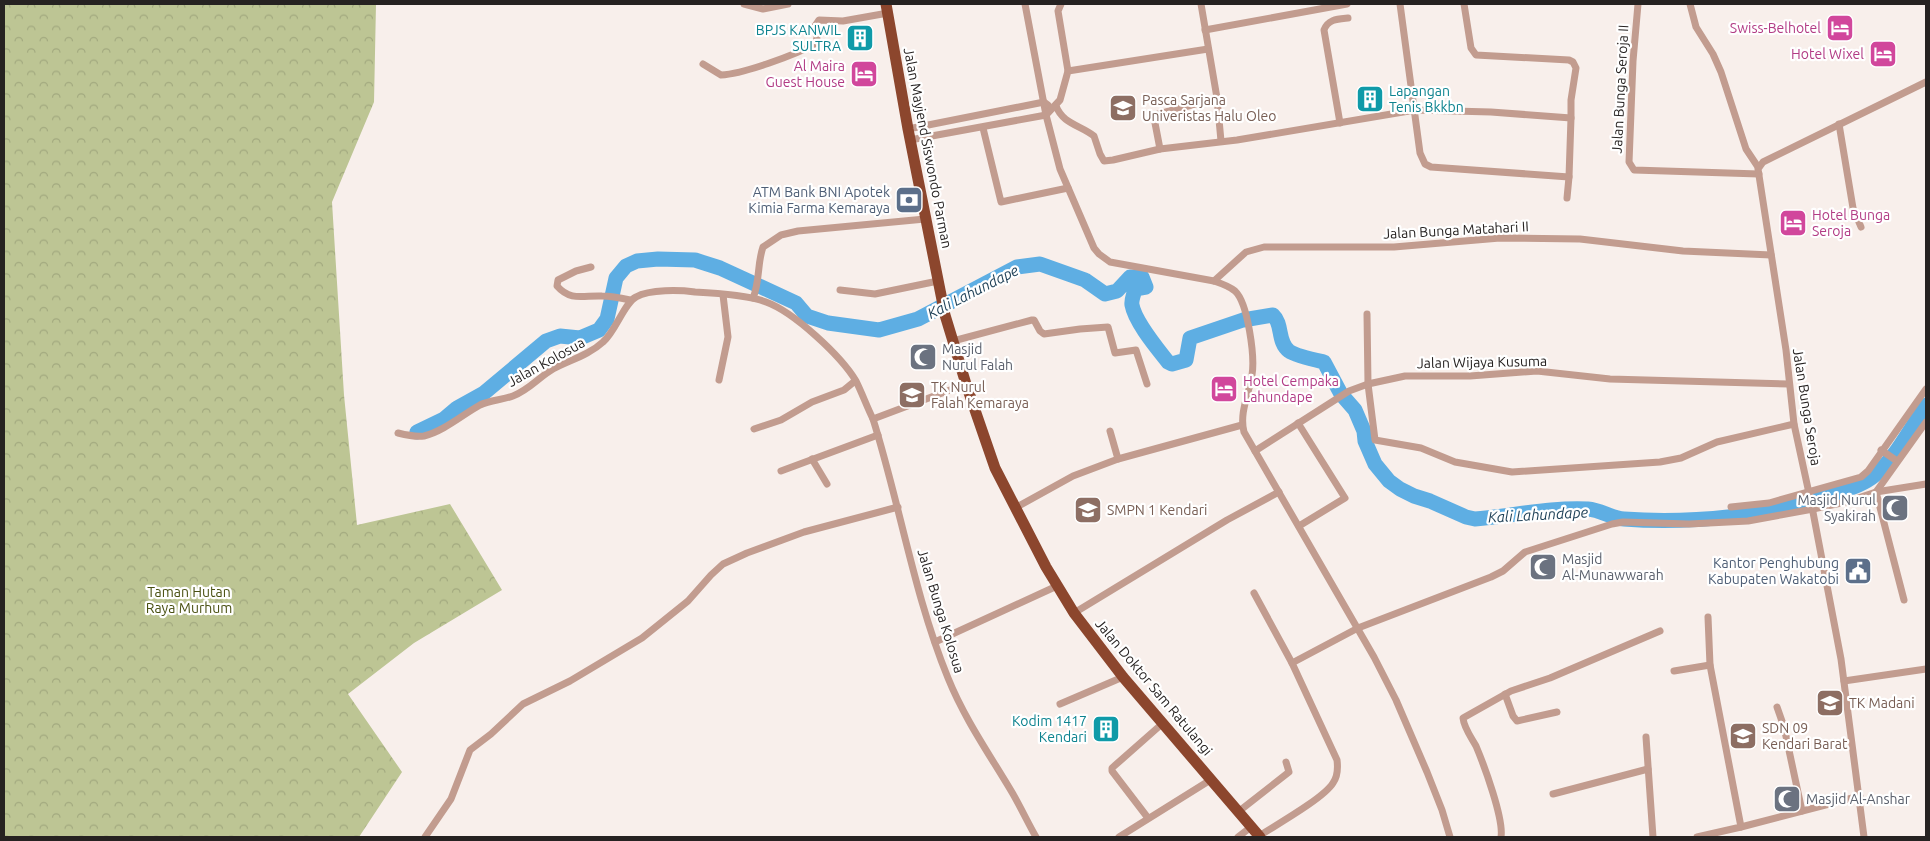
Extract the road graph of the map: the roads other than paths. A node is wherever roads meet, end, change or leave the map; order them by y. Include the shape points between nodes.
1 (744, 4) edge
2 (788, 4) edge
3 (1025, 4) edge
4 (1061, 4) edge
5 (1201, 4) edge
6 (1346, 4) edge
7 (1400, 4) edge
8 (1464, 4) edge
9 (1638, 4) edge
10 (1690, 4) edge
11 (887, 8) edge
12 (1348, 18) dead end
13 (1205, 30) junction
14 (1208, 49) junction
15 (703, 64) dead end
16 (1068, 71) junction
17 (1926, 82) edge
18 (1217, 98) junction
19 (1044, 102) junction
20 (1054, 107) junction
21 (1415, 110) junction
22 (1046, 115) junction
23 (1571, 118) junction
24 (1340, 123) junction
25 (1839, 124) junction
26 (983, 128) junction
27 (909, 134) junction
28 (1221, 141) junction
29 (1160, 149) junction
30 (1759, 170) junction
31 (1569, 177) junction
32 (1068, 188) junction
33 (1567, 198) dead end
34 (925, 218) junction
35 (1861, 227) dead end
36 (1771, 255) junction
37 (591, 267) dead end
38 (938, 281) junction
39 (1214, 281) junction
40 (840, 290) dead end
41 (723, 294) junction
42 (753, 298) junction
43 (942, 298) joint
44 (630, 300) junction
45 (1367, 314) dead end
46 (953, 341) junction
47 (719, 380) dead end
48 (855, 381) junction
49 (966, 384) junction
50 (1146, 384) dead end
51 (1368, 384) junction
52 (1788, 384) junction
53 (1926, 389) edge
54 (873, 419) junction
55 (1298, 422) junction
56 (1926, 422) edge
57 (1794, 424) junction
58 (1242, 425) junction
59 (754, 429) dead end
60 (1110, 431) dead end
61 (398, 433) dead end
62 (878, 434) junction
63 (1254, 451) junction
64 (1882, 451) junction
65 (812, 459) junction
66 (1118, 459) junction
67 (1896, 460) junction
68 (781, 471) dead end
69 (1883, 482) junction
70 (827, 484) dead end
71 (1926, 484) edge
72 (1889, 489) junction
73 (1279, 492) junction
74 (1808, 492) junction
75 (1876, 492) junction
76 (898, 507) junction
77 (1015, 508) junction
78 (1731, 508) dead end
79 (1813, 508) junction
80 (1299, 526) junction
81 (1056, 586) junction
82 (1254, 594) dead end
83 (1904, 600) dead end
84 (1074, 613) junction
85 (1708, 617) dead end
86 (1358, 628) junction
87 (1660, 631) dead end
88 (935, 642) junction
89 (1292, 663) junction
90 (1710, 665) junction
91 (1926, 669) edge
92 (1674, 671) dead end
93 (1123, 677) junction
94 (1844, 681) junction
95 (1505, 694) junction
96 (1060, 704) dead end
97 (1776, 707) dead end
98 (1557, 712) dead end
99 (1163, 723) junction
100 (1646, 737) dead end
101 (1286, 762) dead end
102 (1648, 770) junction
103 (1212, 779) junction
104 (1553, 794) dead end
105 (1860, 796) junction
106 (1802, 811) junction
107 (1238, 812) junction
108 (1148, 818) junction
109 (1741, 827) junction
110 (1257, 834) edge
111 (425, 837) edge
112 (1036, 837) edge
113 (1119, 837) edge
114 (1238, 837) edge
115 (1451, 837) edge
116 (1501, 837) edge
117 (1653, 837) edge
118 (1697, 837) edge
119 (1864, 837) edge

1 - 2 street via 763,9
3 - 19 street
4 - 16 street via 1058,11
5 - 13 street
6 - 13 street
7 - 21 street
8 - 23 street via 1471,48 1476,55 1573,62 1576,68
9 - 30 street, Jalan Bunga Seroja II via 1630,100 1630,167 1634,170
10 - 30 street via 1696,26 1721,72 1746,149
11 - 15 street via 843,21 819,20 815,26 815,44 781,59 721,75
11 - 27 highway, Jalan Mayjend Siswondo Parman
12 - 24 street via 1333,20 1324,30
13 - 14 street
14 - 16 street
14 - 18 street
16 - 20 street via 1062,94
17 - 25 street
18 - 28 street
18 - 29 street via 1156,115
19 - 20 street
19 - 22 street
19 - 27 street
20 - 22 street
20 - 29 street via 1066,121 1094,136 1104,160
21 - 23 street
21 - 24 street
21 - 31 street via 1420,153 1428,166
22 - 26 street
22 - 32 street
23 - 31 street
24 - 28 street
25 - 30 street via 1763,162
25 - 35 street via 1853,208
26 - 27 street
26 - 32 street via 1001,202
27 - 34 highway, Jalan Mayjend Siswondo Parman
28 - 29 street
30 - 36 street, Jalan Bunga Seroja
31 - 33 street
32 - 39 street via 1094,248 1110,262
34 - 38 highway, Jalan Mayjend Siswondo Parman
34 - 42 street via 824,227 781,235 763,247
36 - 39 street, Jalan Bunga Matahari II via 1683,251 1580,239 1500,238 1394,247 1264,247 1246,252
36 - 52 street, Jalan Bunga Seroja
37 - 44 street via 566,274 558,280 557,286 574,298 601,296
38 - 40 street via 875,294
38 - 43 highway, Jalan Mayjend Siswondo Parman
39 - 58 street via 1238,295 1252,340 1254,363
41 - 42 street, Jalan Bunga Kolosua
41 - 44 street, Jalan Bunga Kolosua via 691,291 645,293
41 - 47 street via 728,337
42 - 48 street, Jalan Bunga Kolosua via 772,304 799,323 834,355
43 - 46 highway, Jalan Doktor Sam Ratulangi
44 - 61 street, Jalan Kolosua via 604,341 584,355 548,372 526,390 481,404 431,434
45 - 51 street
46 - 49 highway, Jalan Doktor Sam Ratulangi
46 - 50 street via 1032,320 1044,334 1108,327 1115,353 1136,350
48 - 54 street, Jalan Bunga Kolosua
48 - 59 street via 844,390 805,405 781,420
49 - 54 street
49 - 77 highway, Jalan Doktor Sam Ratulangi via 995,468
51 - 52 street, Jalan Wijaya Kusuma via 1406,376 1538,371 1610,379
51 - 55 street, Jalan Wijaya Kusuma via 1337,397
51 - 57 street via 1376,441 1421,448 1455,462 1512,472 1671,460 1718,442
52 - 57 street, Jalan Bunga Seroja
53 - 64 street
54 - 62 street, Jalan Bunga Kolosua
55 - 63 street, Jalan Wijaya Kusuma
55 - 80 street via 1345,498
56 - 67 street
57 - 74 street, Jalan Bunga Seroja
58 - 63 street
58 - 66 street
60 - 66 street
62 - 65 street
62 - 76 street, Jalan Bunga Kolosua
63 - 73 street
64 - 67 street
64 - 74 street via 1861,477
65 - 68 street
65 - 70 street
66 - 77 street via 1073,476
67 - 69 street
69 - 72 street
69 - 75 street
71 - 72 street
72 - 75 street
73 - 80 street
73 - 84 street
74 - 78 street
74 - 79 street, Jalan Bunga Seroja
75 - 79 street
75 - 83 street
76 - 88 street, Jalan Bunga Kolosua
76 - 111 street via 804,532 723,564 688,601 642,638 570,681 522,704 470,750 451,799
77 - 81 highway, Jalan Doktor Sam Ratulangi
79 - 86 street via 1748,521 1612,524 1525,552 1491,577
79 - 94 street, Jalan Bunga Seroja
80 - 86 street
81 - 84 highway, Jalan Doktor Sam Ratulangi
81 - 88 street
82 - 89 street
84 - 93 highway, Jalan Doktor Sam Ratulangi
85 - 90 street
86 - 89 street
86 - 115 street via 1396,700
87 - 95 street
88 - 112 street, Jalan Bunga Kolosua via 965,715
89 - 110 street via 1337,760 1337,775 1332,785 1310,802
90 - 92 street
90 - 109 street
91 - 94 street
93 - 96 street
93 - 99 highway, Jalan Doktor Sam Ratulangi
94 - 105 street, Jalan Bunga Seroja
95 - 98 street via 1517,720
95 - 116 street via 1468,713 1463,719 1492,791 1502,828
97 - 106 street via 1784,727
99 - 103 highway, Jalan Doktor Sam Ratulangi
99 - 108 street via 1112,768
100 - 102 street
101 - 107 street via 1289,772
102 - 104 street
102 - 117 street
103 - 107 highway, Jalan Doktor Sam Ratulangi
103 - 108 street
105 - 106 street
105 - 119 street, Jalan Bunga Seroja
106 - 109 street
107 - 110 highway, Jalan Doktor Sam Ratulangi
108 - 113 street
109 - 118 street
110 - 114 street

